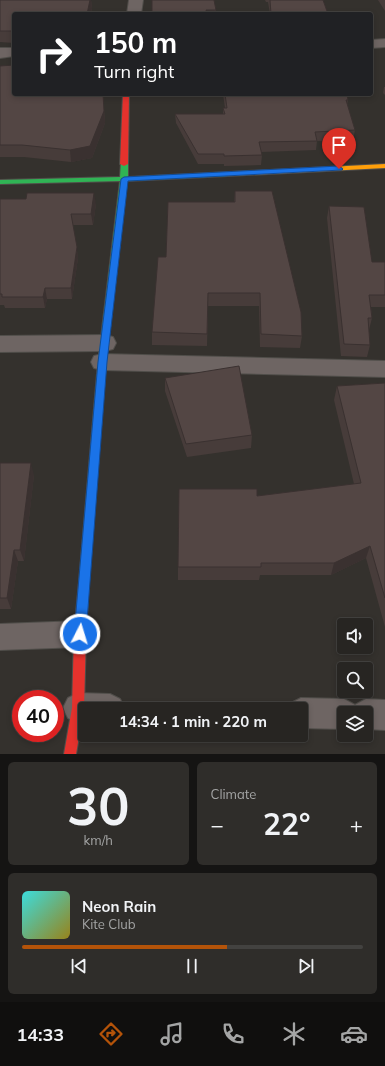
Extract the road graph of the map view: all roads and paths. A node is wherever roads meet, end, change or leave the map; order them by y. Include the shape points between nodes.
1 (136, 0) edge
2 (134, 12) edge
3 (385, 43) edge
4 (373, 44) edge
5 (0, 52) edge
6 (12, 52) edge
7 (126, 96) edge
8 (385, 166) edge
9 (124, 179) junction
10 (0, 182) edge
11 (0, 344) edge
12 (104, 353) junction
13 (385, 369) edge
14 (80, 634) junction
15 (0, 637) edge
16 (78, 702) edge
17 (78, 708) edge
18 (308, 713) edge
19 (337, 714) edge
20 (373, 714) edge
21 (385, 715) edge
22 (70, 754) edge

1 - 2 street
3 - 4 street
5 - 6 street
7 - 9 street
8 - 9 street
9 - 10 street
9 - 12 street
11 - 12 street
12 - 13 street
12 - 14 street
14 - 15 street
14 - 16 street
17 - 22 street
18 - 19 street
20 - 21 street

